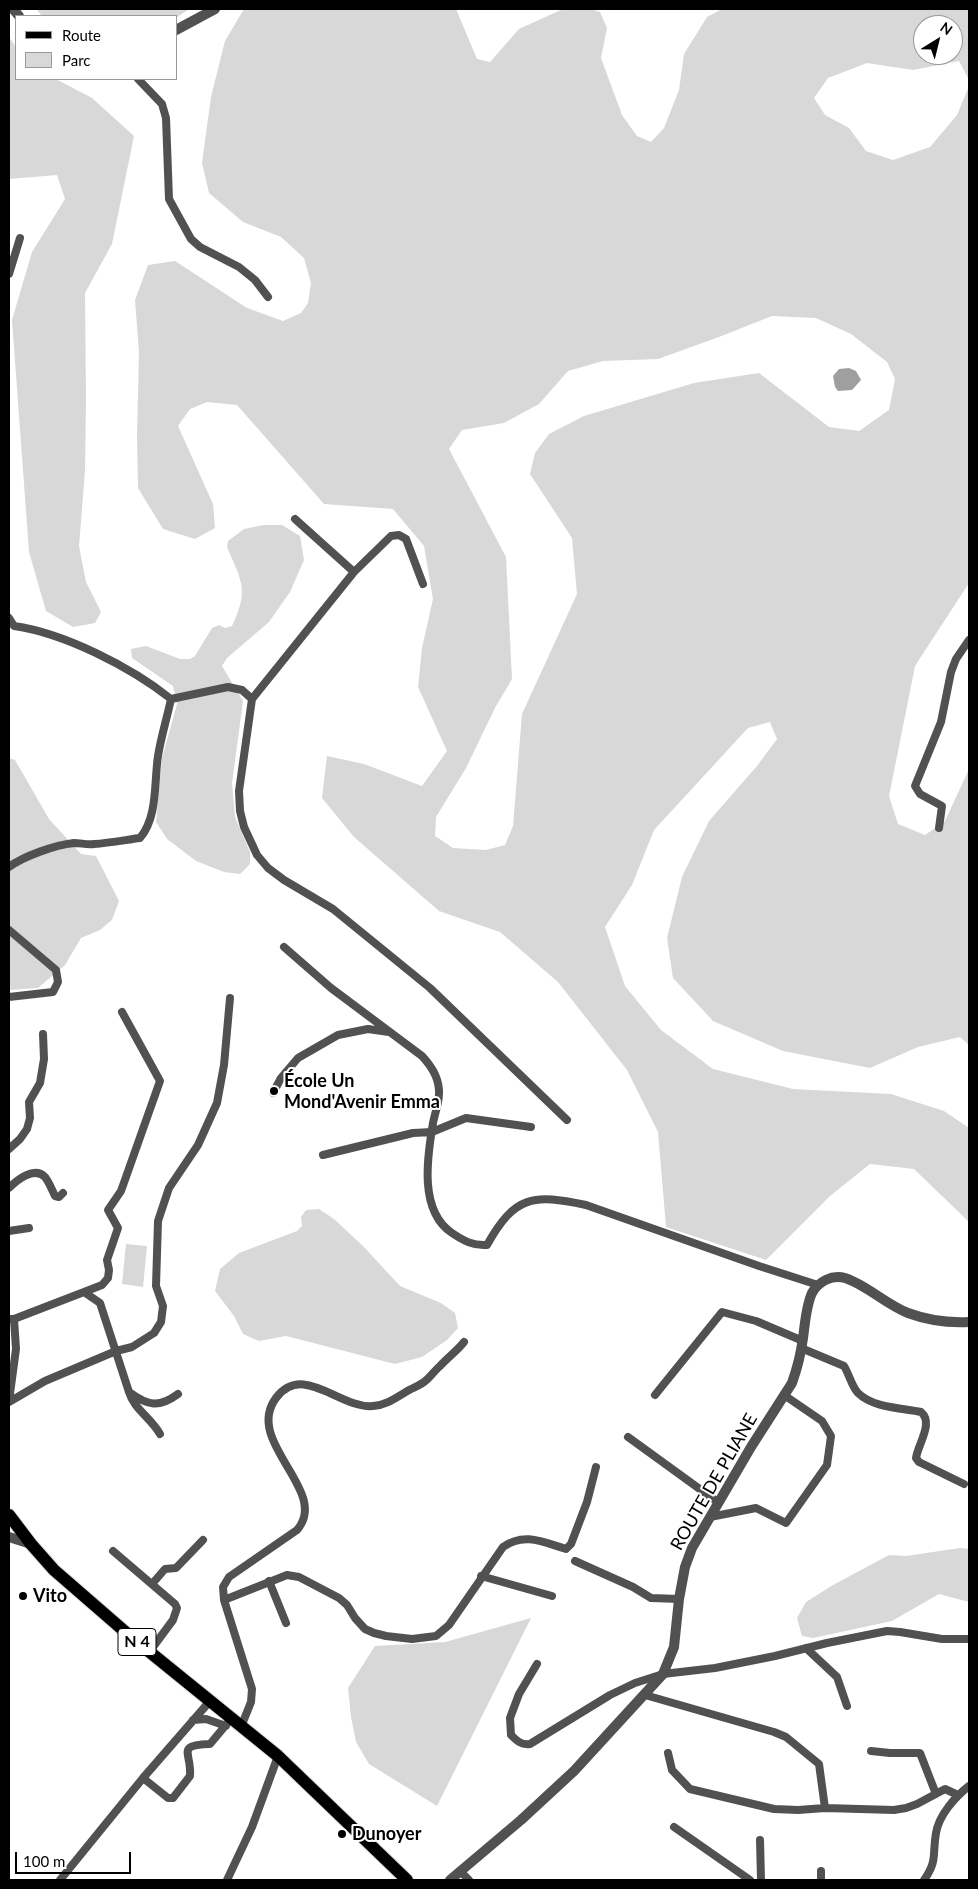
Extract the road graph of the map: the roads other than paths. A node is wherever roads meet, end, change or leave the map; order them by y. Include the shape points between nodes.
1 (215, 9) edge
2 (178, 29) edge
3 (139, 80) edge
4 (20, 238) dead end
5 (9, 274) edge
6 (268, 297) dead end
7 (295, 519) dead end
8 (354, 572) junction
9 (423, 584) dead end
10 (9, 618) edge
11 (11, 626) edge
12 (969, 640) edge
13 (171, 699) junction
14 (252, 699) junction
15 (939, 828) dead end
16 (9, 867) edge
17 (9, 930) edge
18 (284, 947) dead end
19 (9, 997) edge
20 (230, 998) dead end
21 (122, 1012) dead end
22 (390, 1033) junction
23 (43, 1034) dead end
24 (273, 1093) dead end
25 (568, 1120) dead end
26 (531, 1127) dead end
27 (432, 1132) junction
28 (9, 1149) edge
29 (323, 1155) dead end
30 (9, 1188) edge
31 (63, 1194) dead end
32 (28, 1228) dead end
33 (9, 1231) edge
34 (818, 1285) junction
35 (84, 1292) junction
36 (11, 1319) edge
37 (969, 1322) edge
38 (464, 1342) dead end
39 (802, 1345) junction
40 (116, 1351) junction
41 (129, 1392) junction
42 (178, 1394) dead end
43 (655, 1395) dead end
44 (784, 1395) junction
45 (9, 1401) edge
46 (160, 1434) dead end
47 (628, 1437) dead end
48 (596, 1467) dead end
49 (964, 1484) dead end
50 (719, 1503) junction
51 (9, 1515) edge
52 (710, 1517) junction
53 (9, 1537) edge
54 (203, 1540) dead end
55 (31, 1544) junction
56 (113, 1551) dead end
57 (575, 1561) dead end
58 (481, 1576) junction
59 (269, 1581) junction
60 (152, 1584) junction
61 (552, 1596) dead end
62 (679, 1599) junction
63 (224, 1600) junction
64 (286, 1623) dead end
65 (969, 1639) edge
66 (806, 1648) junction
67 (150, 1652) junction
68 (536, 1664) dead end
69 (663, 1674) junction
70 (645, 1695) junction
71 (210, 1701) junction
72 (847, 1706) dead end
73 (193, 1720) junction
74 (233, 1724) junction
75 (871, 1751) dead end
76 (668, 1752) dead end
77 (278, 1756) junction
78 (143, 1778) junction
79 (969, 1786) edge
80 (936, 1794) junction
81 (958, 1794) junction
82 (825, 1808) junction
83 (674, 1827) dead end
84 (760, 1840) dead end
85 (460, 1871) junction
86 (821, 1871) dead end
87 (60, 1880) edge
88 (227, 1880) edge
89 (407, 1880) edge
90 (450, 1880) edge
91 (469, 1880) edge
92 (750, 1880) edge
93 (761, 1880) edge
94 (820, 1880) edge
95 (924, 1880) edge

1 - 2 street
3 - 6 street via 162,104 166,118 170,199 191,239 239,267
4 - 5 street
7 - 8 street
8 - 9 street via 391,536 399,535 406,539
8 - 14 street
10 - 11 street
11 - 13 street via 30,628 70,642 124,668
12 - 15 street via 951,672 941,722 915,786 920,794 942,806
13 - 14 street via 228,686 242,690
13 - 16 street via 158,755 152,810 140,838 75,843 48,849
14 - 25 street via 240,811 257,855 268,868 333,909 430,988
17 - 19 street via 56,970 58,982 53,992
18 - 22 street
20 - 40 street via 217,1103 198,1145 169,1188 158,1221 156,1286 163,1306 161,1322 154,1334 132,1347
21 - 35 street via 160,1080 121,1191 108,1210 118,1228 107,1260 108,1278 102,1285
22 - 24 street via 368,1029 338,1036 298,1058
22 - 27 street via 422,1056 436,1076 439,1097
23 - 28 street via 44,1059 40,1083 29,1102 28,1129
26 - 27 street via 466,1118
27 - 29 street via 412,1133
27 - 34 street via 428,1158 429,1189 435,1215 444,1228 475,1246 487,1245 498,1224 520,1204 537,1199 558,1199 595,1208
30 - 31 street via 32,1172 45,1177 55,1196
32 - 33 street
34 - 37 street via 833,1277 844,1278 910,1314
34 - 39 street, ROUTE DE PLIANE via 812,1293
35 - 36 street
35 - 40 street via 100,1304
36 - 45 street via 16,1349
38 - 63 street via 425,1382 389,1403 354,1405 304,1384 283,1391 276,1398 269,1412 268,1428 295,1480 306,1512 297,1530 229,1577 223,1587
39 - 43 street via 756,1321 722,1312
39 - 44 street, ROUTE DE PLIANE via 796,1372
39 - 49 street via 844,1366 857,1392 866,1399 925,1415 927,1423 916,1458
40 - 41 street
40 - 45 street via 45,1381
41 - 42 street via 150,1404 170,1400
41 - 46 street via 132,1401
44 - 50 street, ROUTE DE PLIANE
44 - 52 street via 822,1421 831,1436 827,1465 786,1522 756,1508
47 - 50 street
48 - 58 street via 579,1524 566,1549 528,1538 512,1540
50 - 52 street, ROUTE DE PLIANE
51 - 55 main road, N 4
52 - 62 street, ROUTE DE PLIANE via 688,1557
53 - 55 street
54 - 60 street via 181,1565 165,1569
55 - 67 main road, N 4 via 54,1570
56 - 60 street
57 - 62 street via 651,1598
58 - 59 street via 449,1625 436,1636 412,1639 365,1629 339,1598 298,1577 287,1575
58 - 61 street
59 - 63 street
59 - 64 street
60 - 67 street via 177,1608 173,1620
62 - 69 street, ROUTE DE PLIANE via 674,1647
63 - 74 street via 252,1689 250,1702
65 - 66 street via 942,1639 887,1631
66 - 69 street via 715,1668
66 - 72 street via 837,1678
67 - 71 main road, N 4
68 - 69 street via 510,1718 511,1734 525,1745 621,1689
69 - 70 street, ROUTE DE PLIANE
70 - 82 street via 786,1737 819,1764
70 - 85 street, ROUTE DE PLIANE via 574,1771
71 - 73 street
71 - 74 main road, N 4
73 - 74 street
73 - 78 street
74 - 77 main road, N 4
74 - 78 street via 210,1744 195,1744 188,1749 190,1776 173,1798 168,1798
75 - 80 street via 920,1753
76 - 82 street via 672,1770 695,1791 774,1809
77 - 88 street via 252,1827
77 - 89 main road, N 4
78 - 87 street
79 - 81 street
80 - 81 street via 945,1789
80 - 82 street via 917,1804 894,1810
81 - 95 street via 938,1827 934,1864
83 - 92 street
84 - 93 street
85 - 90 street, ROUTE DE PLIANE
85 - 91 street
86 - 94 street

